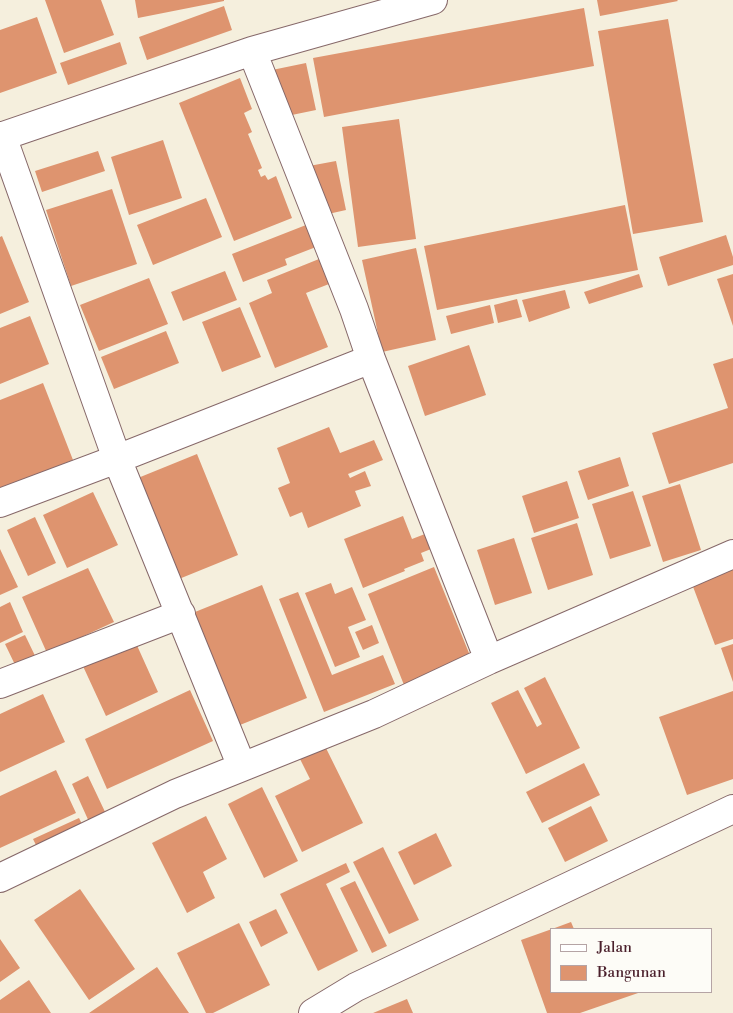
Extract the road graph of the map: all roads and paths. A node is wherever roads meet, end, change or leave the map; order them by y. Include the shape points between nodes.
1 (433, 0) edge
2 (252, 52) junction
3 (1, 136) edge
4 (370, 359) junction
5 (117, 459) junction
6 (0, 503) edge
7 (733, 554) edge
8 (181, 614) junction
9 (488, 660) junction
10 (0, 684) edge
11 (242, 767) junction
12 (733, 809) edge
13 (0, 878) edge
14 (313, 1013) edge

1 - 2 street
2 - 3 street
2 - 4 street via 354,309
3 - 5 street
4 - 5 street
4 - 9 street
5 - 6 street
5 - 8 street
7 - 9 street
8 - 10 street
8 - 11 street
9 - 11 street via 374,714
11 - 13 street via 175,794
12 - 14 street via 356,987

